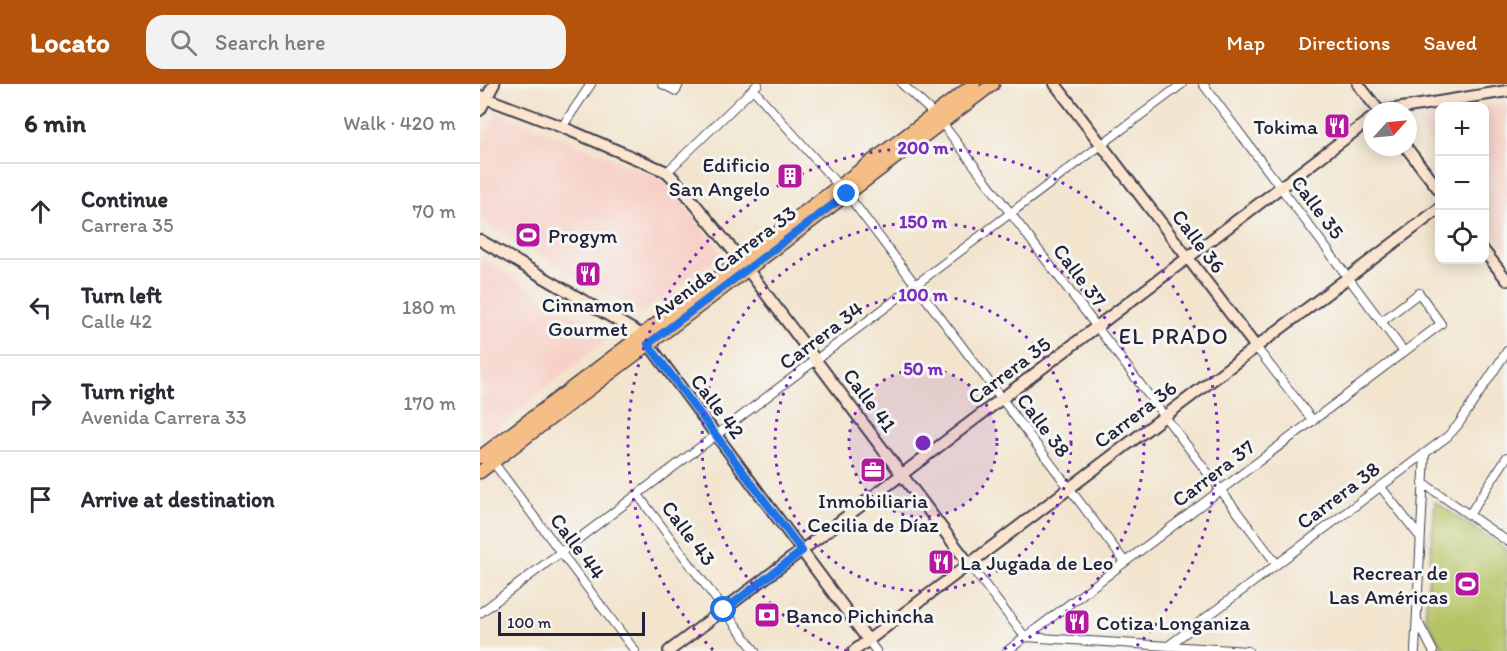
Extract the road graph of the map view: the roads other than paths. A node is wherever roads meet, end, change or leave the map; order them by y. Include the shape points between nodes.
1 (494, 84) edge
2 (591, 84) edge
3 (662, 84) edge
4 (902, 84) edge
5 (974, 84) edge
6 (993, 84) edge
7 (1055, 84) edge
8 (1182, 84) edge
9 (1203, 84) edge
10 (1358, 84) edge
11 (756, 86) edge
12 (677, 88) edge
13 (1507, 91) edge
14 (483, 97) edge
15 (1373, 102) edge
16 (1417, 105) edge
17 (480, 110) edge
18 (938, 118) junction
19 (1363, 125) edge
20 (562, 127) junction
21 (1101, 145) junction
22 (1413, 156) edge
23 (667, 172) junction
24 (1435, 185) edge
25 (1281, 188) junction
26 (843, 190) junction
27 (1437, 210) edge
28 (1011, 214) junction
29 (480, 240) edge
30 (1489, 256) edge
31 (1188, 258) junction
32 (744, 265) junction
33 (1348, 278) junction
34 (1507, 280) edge
35 (916, 285) junction
36 (1381, 322) junction
37 (1097, 327) junction
38 (645, 340) junction
39 (1256, 347) junction
40 (1507, 351) edge
41 (1404, 352) junction
42 (816, 360) junction
43 (1002, 399) junction
44 (1164, 416) junction
45 (1313, 421) junction
46 (716, 436) junction
47 (1425, 453) junction
48 (485, 455) edge
49 (1507, 457) edge
50 (480, 472) edge
51 (903, 475) junction
52 (1423, 483) junction
53 (1380, 486) junction
54 (1069, 488) junction
55 (1221, 490) junction
56 (638, 495) junction
57 (1469, 515) junction
58 (1421, 537) junction
59 (1507, 541) edge
60 (802, 551) junction
61 (561, 552) junction
62 (1125, 562) junction
63 (1276, 563) junction
64 (969, 564) junction
65 (724, 610) junction
66 (480, 613) edge
67 (1417, 619) junction
68 (1025, 637) junction
69 (868, 640) junction
70 (1168, 646) junction
71 (1206, 650) edge
72 (635, 651) edge
73 (669, 651) edge
74 (754, 651) edge
75 (854, 651) edge
76 (876, 651) edge
77 (1007, 651) edge
78 (1248, 651) edge
79 (1415, 651) edge
80 (1433, 651) edge

1 - 14 street
2 - 20 street
3 - 12 street
4 - 18 street, Calle 37
5 - 18 main road, Avenida Carrera 33
6 - 18 main road, Avenida Carrera 33
7 - 21 street, Calle 36
8 - 21 street, Carrera 34
9 - 25 street, Calle 35
10 - 15 street
11 - 23 street
11 - 26 street, Calle 38
13 - 16 street
14 - 17 street
14 - 20 street, Calle 41
18 - 26 main road, Avenida Carrera 33
18 - 28 street, Calle 37
19 - 25 street, Carrera 35
20 - 23 street, Calle 41
21 - 28 street, Carrera 34
21 - 31 street, Calle 36
22 - 24 street
23 - 32 street, Calle 41
25 - 31 street, Carrera 35
25 - 33 street, Calle 35
26 - 32 main road, Avenida Carrera 33
26 - 35 street, Calle 38
27 - 33 street, Carrera 36
28 - 35 street, Carrera 34
28 - 37 street, Calle 37
29 - 38 street, Calle 42
30 - 34 street
31 - 37 street, Carrera 35
31 - 39 street, Calle 36
32 - 38 main road, Avenida Carrera 33
32 - 42 street, Calle 41
33 - 36 street, Calle 35
33 - 39 street, Carrera 36
35 - 42 street, Carrera 34
35 - 43 street, Calle 38
36 - 41 street, Calle 35
36 - 41 street, Carrera 37 via 1419,294 1441,324
37 - 43 street, Carrera 35
37 - 44 street, Calle 37
38 - 46 street, Calle 42
38 - 48 main road, Avenida Carrera 33
39 - 44 street, Carrera 36
39 - 45 street, Calle 36
40 - 47 street, Carrera 38 via 1454,430
41 - 45 street, Carrera 37
42 - 46 street, Carrera 34
42 - 51 street, Calle 41
43 - 51 street, Carrera 35
43 - 54 street, Calle 38
44 - 54 street, Carrera 36
44 - 55 street, Calle 37
45 - 55 street, Carrera 37
46 - 56 street, Carrera 34
46 - 60 street, Calle 42
47 - 52 street
47 - 53 street, Carrera 38
48 - 50 main road, Avenida Carrera 33
48 - 61 street, Calle 44
49 - 57 street
51 - 60 street, Carrera 35
51 - 64 street, Calle 41
52 - 57 street
52 - 58 street
53 - 58 street
53 - 63 street, Carrera 38
54 - 62 street, Calle 38
54 - 64 street, Carrera 36
55 - 62 street, Carrera 37
55 - 63 street, Calle 37
56 - 61 street, Carrera 34
56 - 65 street, Calle 43
57 - 59 street
58 - 67 street
60 - 65 street, Carrera 35
60 - 69 street, Calle 42
61 - 66 street, Carrera 34
61 - 72 street, Calle 44
62 - 68 street, Carrera 37
63 - 70 street, Carrera 38
64 - 68 street, Calle 41
64 - 69 street, Carrera 36
65 - 73 street, Carrera 35
65 - 74 street, Calle 43
67 - 79 street
67 - 80 street
68 - 70 street
68 - 77 street, Carrera 37
69 - 75 street, Carrera 36
69 - 76 street, Calle 42
70 - 71 street
71 - 78 street

